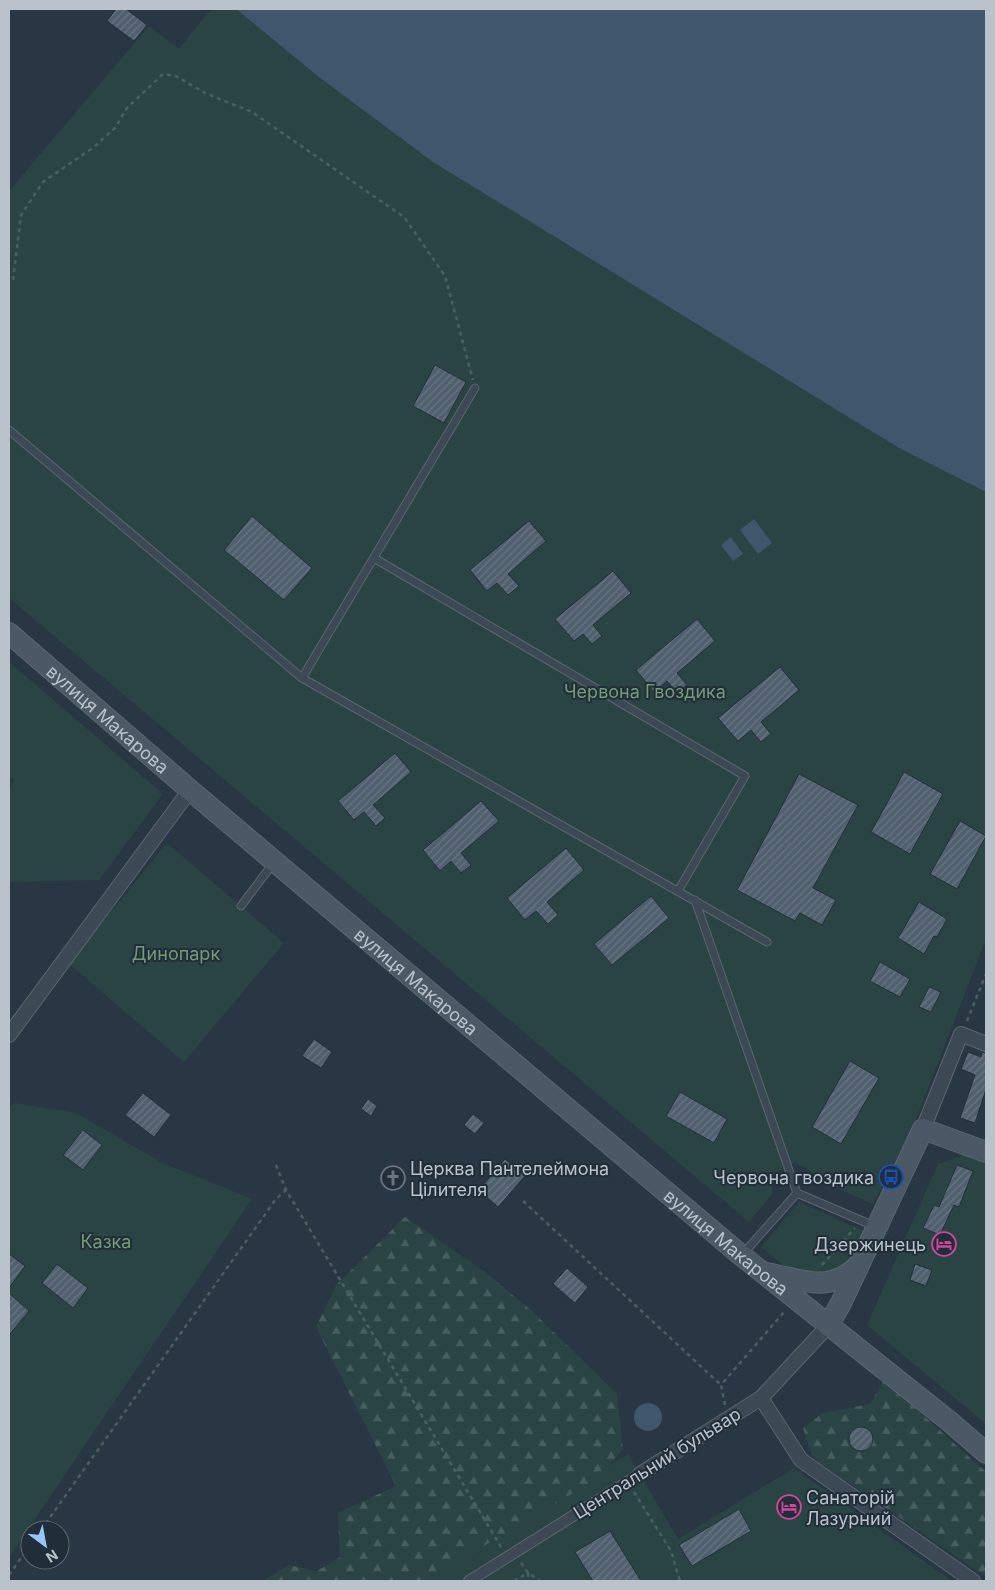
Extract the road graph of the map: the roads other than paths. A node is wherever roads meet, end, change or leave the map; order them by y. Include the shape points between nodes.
1 (476, 388) road end
2 (9, 430) edge
3 (374, 558) junction
4 (9, 633) edge
5 (302, 678) junction
6 (190, 790) junction
7 (274, 862) junction
8 (678, 891) junction
9 (695, 900) junction
10 (241, 906) dead end
11 (767, 942) dead end
12 (9, 1035) edge
13 (986, 1044) edge
14 (923, 1129) junction
15 (986, 1152) edge
16 (797, 1193) junction
17 (870, 1224) junction
18 (742, 1256) junction
19 (860, 1264) junction
20 (801, 1290) junction
21 (828, 1326) junction
22 (761, 1398) junction
23 (986, 1453) edge
24 (634, 1478) joint
25 (469, 1581) edge
26 (973, 1581) edge

1 - 3 lane
2 - 5 lane
3 - 5 lane
3 - 8 lane via 745,776
4 - 6 main road, вулиця Макарова
5 - 8 lane
6 - 7 main road, вулиця Макарова
6 - 12 street
7 - 10 lane
7 - 18 main road, вулиця Макарова
8 - 9 lane
9 - 11 lane
9 - 16 lane
13 - 14 street via 962,1034
14 - 15 main road
14 - 17 main road
16 - 17 lane
16 - 18 lane
17 - 19 main road
18 - 20 main road, вулиця Макарова via 764,1273
19 - 20 main road via 850,1274
19 - 21 main road
20 - 21 main road, вулиця Макарова
21 - 22 street, Центральний бульвар
21 - 23 main road, вулиця Макарова
22 - 24 street, Центральний бульвар
22 - 26 street via 801,1460
24 - 25 street, Центральний бульвар

